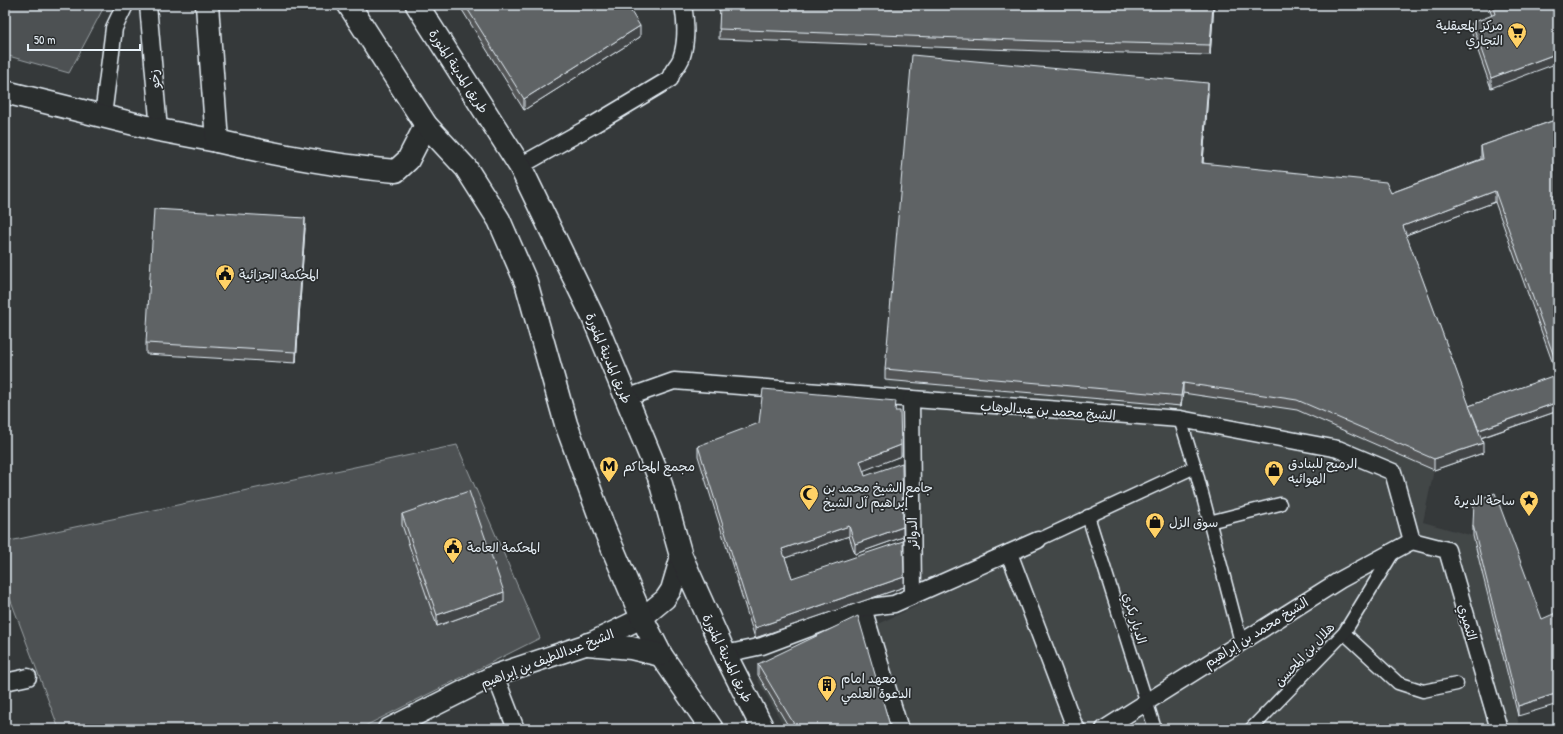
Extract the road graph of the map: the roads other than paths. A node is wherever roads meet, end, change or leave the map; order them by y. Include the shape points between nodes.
1 (125, 5) edge
2 (148, 5) edge
3 (194, 5) edge
4 (198, 5) edge
5 (208, 5) edge
6 (349, 5) edge
7 (417, 5) edge
8 (683, 5) edge
9 (5, 92) edge
10 (103, 116) junction
11 (426, 126) junction
12 (159, 130) junction
13 (217, 141) junction
14 (520, 166) junction
15 (626, 398) junction
16 (911, 399) junction
17 (1180, 419) junction
18 (1195, 467) junction
19 (1280, 504) dead end
20 (1088, 516) junction
21 (1210, 522) junction
22 (1038, 540) joint
23 (1412, 541) junction
24 (1394, 550) junction
25 (1009, 553) junction
26 (682, 556) junction
27 (913, 595) junction
28 (863, 608) junction
29 (642, 618) junction
30 (1344, 634) junction
31 (1241, 642) junction
32 (588, 644) junction
33 (725, 654) junction
34 (661, 655) junction
35 (495, 676) junction
36 (28, 677) dead end
37 (5, 682) edge
38 (1457, 684) dead end
39 (1146, 701) junction
40 (388, 729) edge
41 (516, 729) edge
42 (712, 729) edge
43 (763, 729) edge
44 (900, 729) edge
45 (1077, 729) edge
46 (1104, 729) edge
47 (1155, 729) edge
48 (1251, 729) edge
49 (1499, 729) edge

1 - 10 street via 114,28
2 - 12 street, زخو
3 - 4 street
5 - 13 main road
6 - 11 main road
7 - 14 main road, طريق المدينة المنورة
8 - 14 street via 684,45 680,60 671,72 670,79
9 - 10 main road
10 - 12 main road
11 - 13 main road via 408,160 396,171 273,154
11 - 29 main road via 466,168 499,220 526,282 566,424 604,528
12 - 13 main road
14 - 15 main road, طريق المدينة المنورة via 593,317
15 - 16 street, الشيخ محمد بن عبدالوهاب via 674,381
15 - 26 main road, طريق المدينة المنورة via 659,477
16 - 17 street, الشيخ محمد بن عبدالوهاب
16 - 27 street, الدوائر
17 - 18 street
17 - 23 street, الشيخ محمد بن عبدالوهاب via 1338,449 1393,472
18 - 20 street
18 - 21 street
19 - 21 street
20 - 22 street
20 - 39 street, الديار بكري
21 - 31 street
22 - 25 street
23 - 24 street, الشيخ محمد بن إبراهيم
23 - 49 street, الثميري via 1447,550
24 - 30 street, هلال بن المحسن
24 - 31 street, الشيخ محمد بن إبراهيم via 1340,580
25 - 27 street
25 - 45 street
26 - 29 street, الشيخ عبداللطيف بن إبراهيم via 671,590 665,599
26 - 33 main road, طريق المدينة المنورة
27 - 28 street via 894,604
28 - 33 street via 762,646
28 - 44 street
29 - 32 street, الشيخ عبداللطيف بن إبراهيم
29 - 34 main road
30 - 38 street via 1398,683 1423,691
30 - 48 street, هلال بن المحسن
31 - 39 street, الشيخ محمد بن إبراهيم
32 - 34 main road via 631,648
32 - 35 street, الشيخ عبداللطيف بن إبراهيم
33 - 43 main road, طريق المدينة المنورة
34 - 42 main road
35 - 40 street, الشيخ عبداللطيف بن إبراهيم
35 - 41 street
36 - 37 street
39 - 46 street, الشيخ محمد بن إبراهيم
39 - 47 street, الديار بكري

